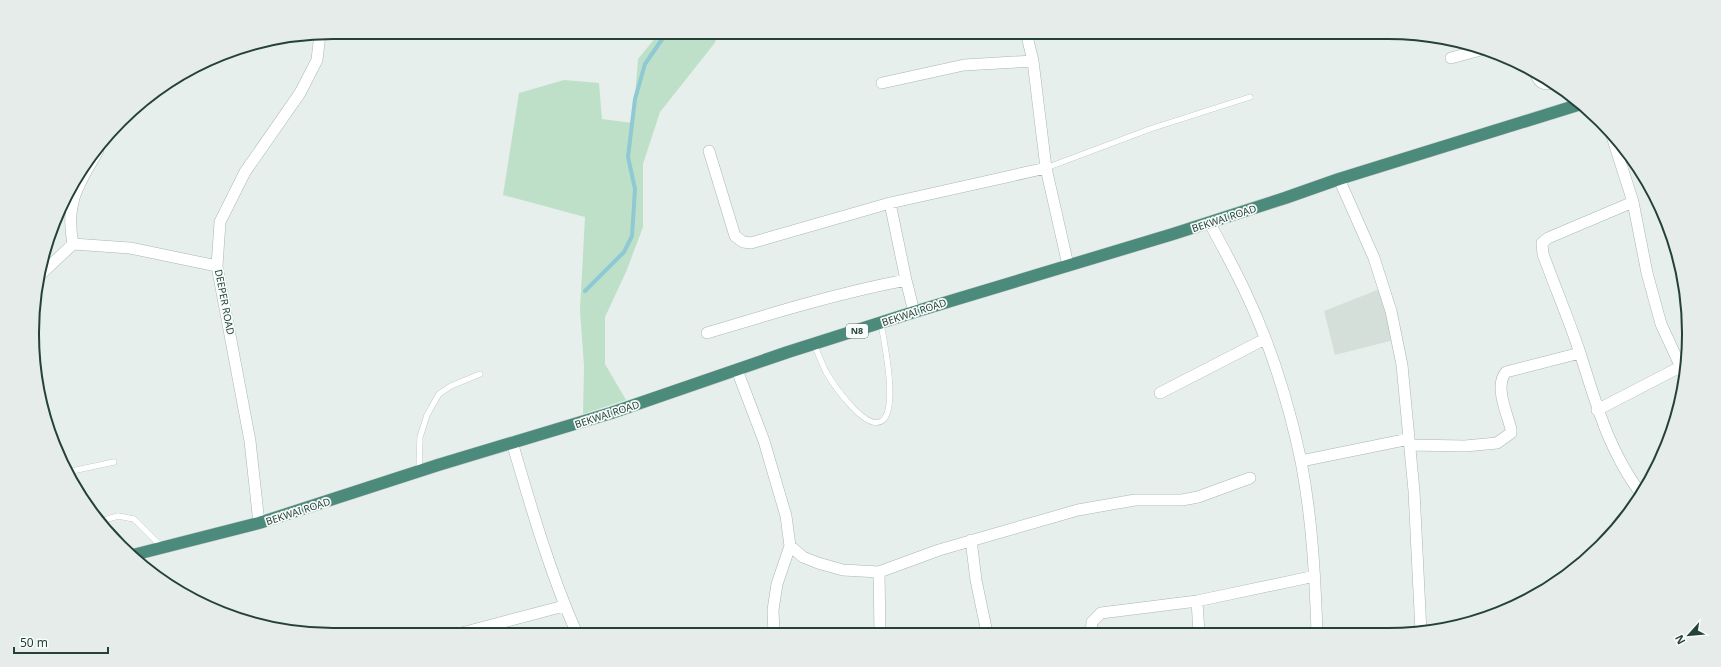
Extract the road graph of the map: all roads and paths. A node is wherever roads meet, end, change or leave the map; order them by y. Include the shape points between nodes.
1 (1027, 39) edge
2 (319, 40) edge
3 (1473, 52) edge
4 (1451, 58) dead end
5 (1033, 61) junction
6 (882, 83) dead end
7 (1250, 97) dead end
8 (1574, 106) edge
9 (1615, 147) edge
10 (709, 151) dead end
11 (1046, 168) junction
12 (1340, 178) junction
13 (78, 186) edge
14 (1633, 202) junction
15 (890, 203) junction
16 (1209, 222) junction
17 (73, 244) junction
18 (1068, 265) junction
19 (217, 266) junction
20 (46, 269) edge
21 (906, 280) junction
22 (914, 312) junction
23 (881, 323) junction
24 (707, 333) dead end
25 (1264, 339) junction
26 (814, 344) junction
27 (1580, 353) junction
28 (1680, 366) edge
29 (737, 370) junction
30 (1679, 373) edge
31 (480, 374) dead end
32 (1160, 393) dead end
33 (1597, 410) junction
34 (512, 442) junction
35 (1409, 442) junction
36 (1301, 461) junction
37 (114, 462) dead end
38 (73, 471) edge
39 (420, 471) junction
40 (1250, 478) dead end
41 (1637, 489) edge
42 (105, 520) edge
43 (259, 523) junction
44 (971, 540) junction
45 (790, 546) junction
46 (163, 548) junction
47 (137, 553) edge
48 (879, 572) junction
49 (1315, 576) junction
50 (1197, 601) junction
51 (564, 606) junction
52 (1421, 626) edge
53 (481, 628) edge
54 (574, 628) edge
55 (774, 628) edge
56 (880, 628) edge
57 (986, 628) edge
58 (1091, 628) edge
59 (1199, 628) edge
60 (1317, 628) edge

1 - 5 street
2 - 19 street, DEEPER ROAD via 317,60 300,93 245,172 220,222
3 - 4 street
5 - 6 street via 964,65
5 - 11 street
7 - 11 lane via 1150,129
8 - 12 highway, BEKWAI ROAD / N8
9 - 14 street
10 - 15 street via 735,236 743,242 751,243
11 - 15 street
11 - 18 street
12 - 16 highway, BEKWAI ROAD / N8
12 - 35 street via 1374,258 1391,312 1402,365
13 - 17 street via 71,215
14 - 27 street via 1548,238 1542,244 1542,254
14 - 28 street via 1647,273 1661,324
15 - 21 street
16 - 18 highway, BEKWAI ROAD / N8
16 - 25 street via 1244,289
17 - 19 street via 130,248
17 - 20 street
18 - 22 highway, BEKWAI ROAD / N8
19 - 43 street, DEEPER ROAD via 250,441
21 - 22 street
21 - 24 street via 820,298
22 - 23 highway, BEKWAI ROAD / N8
23 - 26 highway, BEKWAI ROAD / N8
23 - 26 lane via 890,377 889,400 886,415 876,422 864,419 850,404 827,373
25 - 32 street
25 - 36 street
26 - 29 highway, BEKWAI ROAD / N8
27 - 33 street
27 - 35 street via 1506,372 1502,377 1501,387 1511,433 1497,443 1465,446
29 - 34 highway, BEKWAI ROAD / N8 via 612,413
29 - 45 street via 764,441 786,516
30 - 33 street
31 - 39 lane via 451,386 440,394 431,408 420,437
33 - 41 street via 1608,439
34 - 39 highway, BEKWAI ROAD / N8
34 - 51 street
35 - 36 street
35 - 52 street
36 - 49 street
37 - 38 lane
39 - 43 highway, BEKWAI ROAD / N8
40 - 44 street via 1198,497 1182,500 1135,500 1078,510
42 - 46 lane via 118,516 134,519
43 - 46 highway, BEKWAI ROAD / N8
44 - 48 street
44 - 57 street
45 - 48 street via 803,557 818,563 843,570
45 - 55 street via 777,584 773,610
46 - 47 highway, BEKWAI ROAD / N8
48 - 56 street
49 - 50 street
49 - 60 street
50 - 58 street via 1101,613 1092,622
50 - 59 street
51 - 53 street
51 - 54 street

